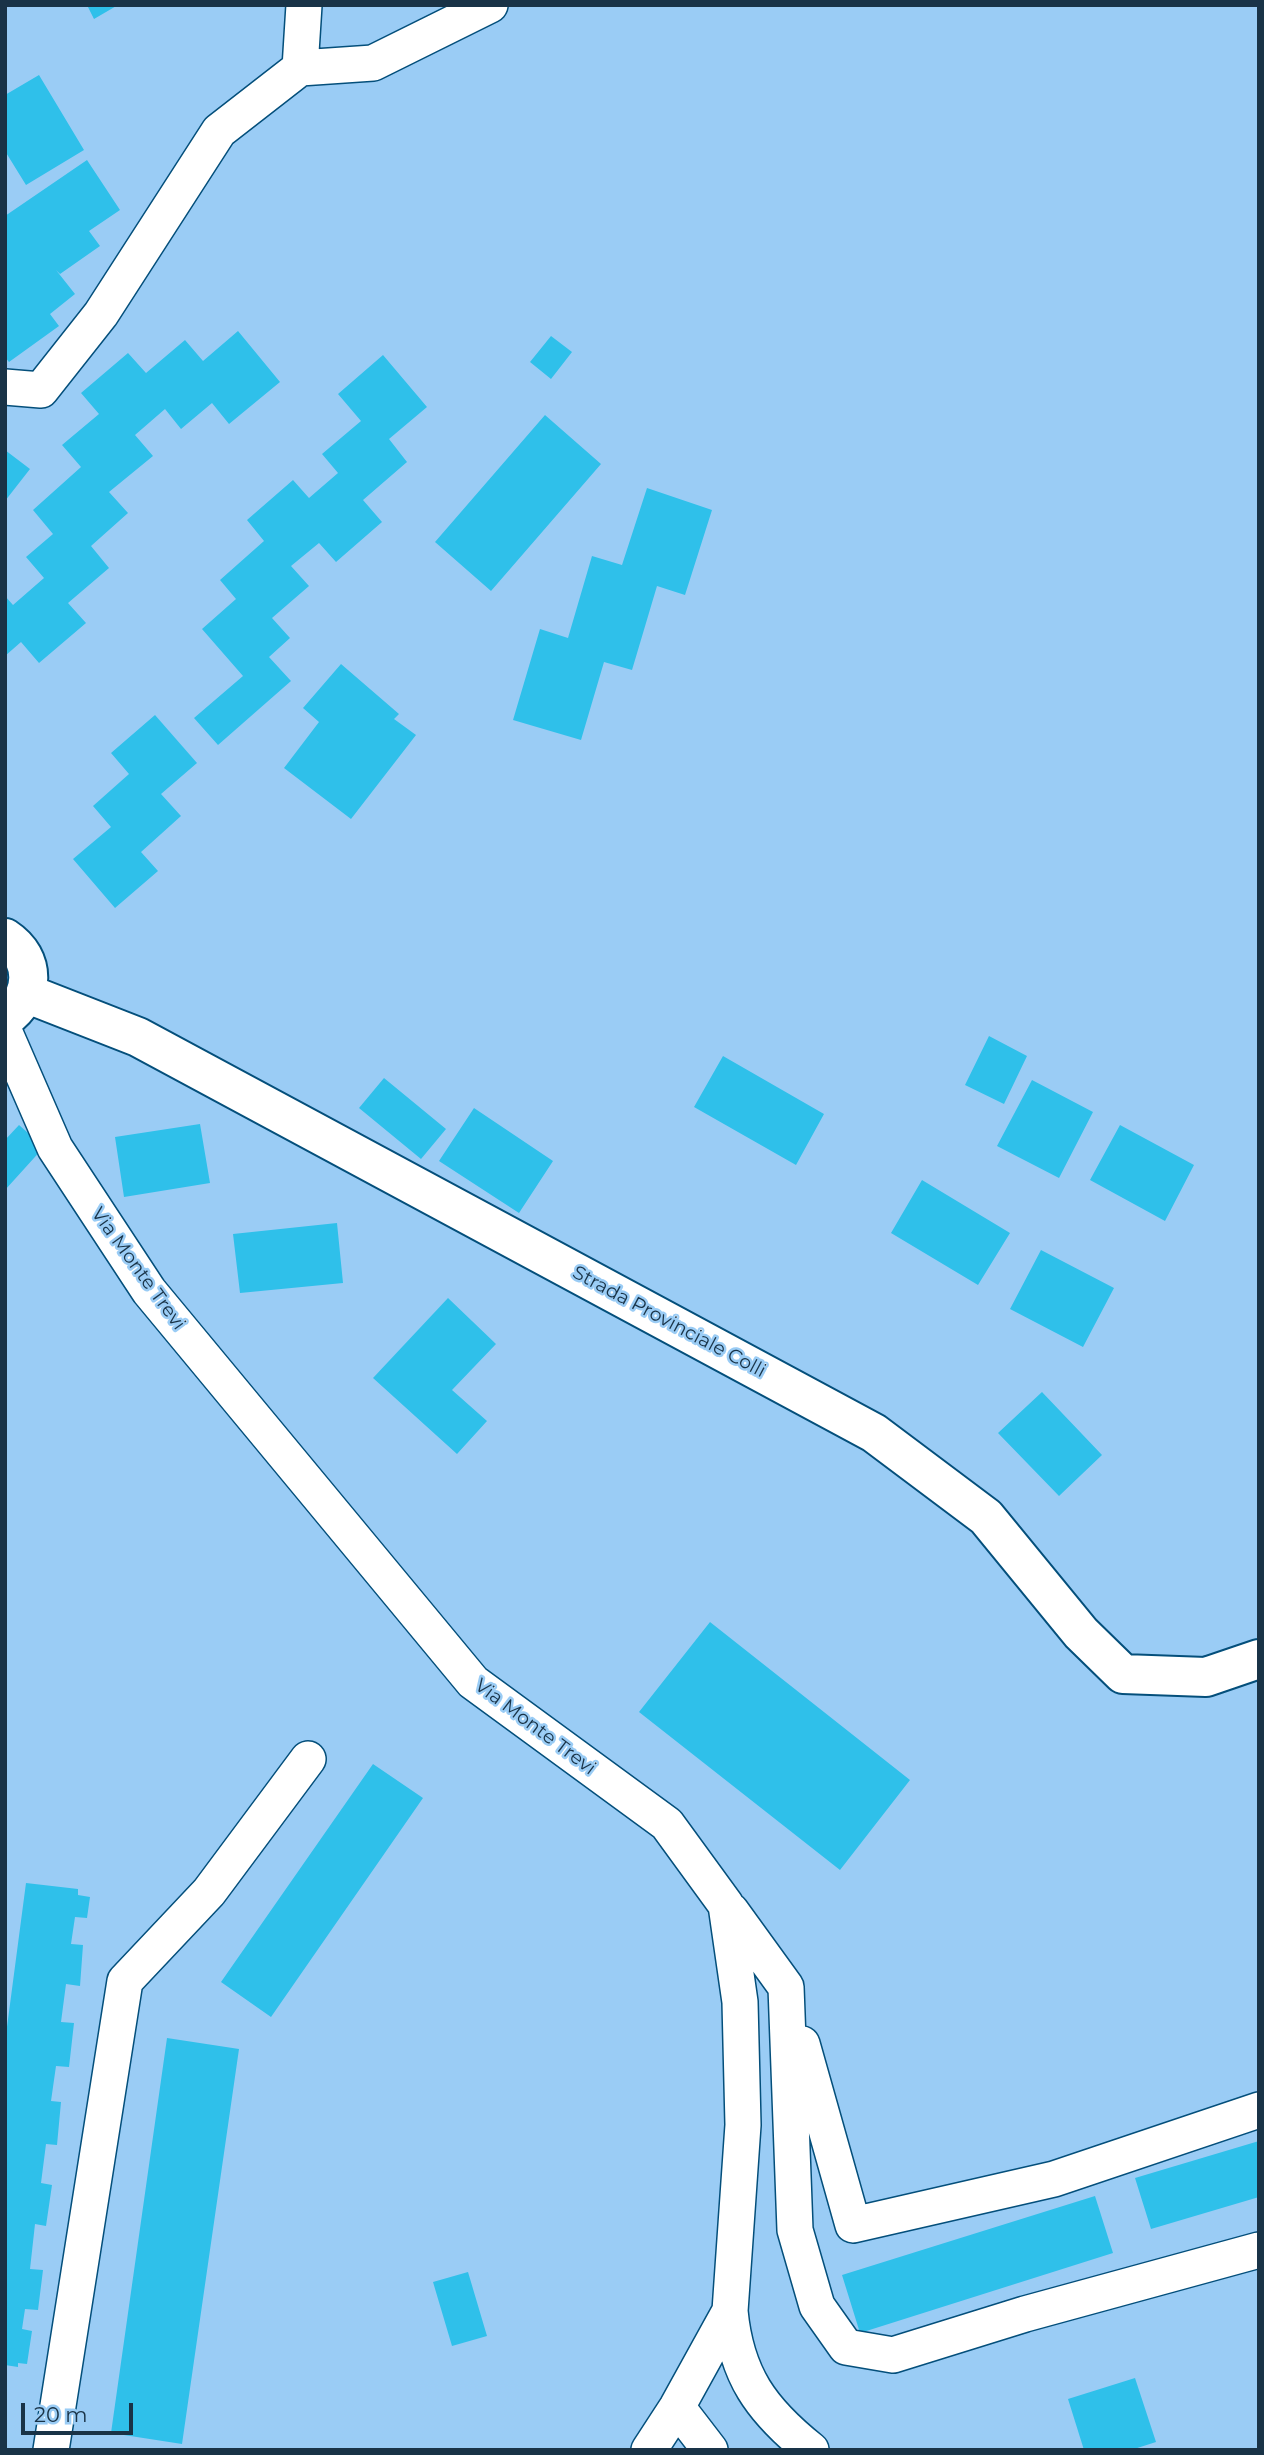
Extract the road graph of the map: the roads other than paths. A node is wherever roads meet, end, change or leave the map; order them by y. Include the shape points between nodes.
1 (304, 5) edge
2 (490, 5) edge
3 (300, 68) junction
4 (5, 387) edge
5 (5, 938) edge
6 (16, 1006) edge
7 (5, 1033) edge
8 (1259, 1659) edge
9 (308, 1759) dead end
10 (667, 1824) junction
11 (786, 1987) junction
12 (1259, 2110) edge
13 (1259, 2250) edge
14 (730, 2311) junction
15 (677, 2407) junction
16 (51, 2450) edge
17 (649, 2450) edge
18 (710, 2450) edge
19 (811, 2450) edge

1 - 3 street
2 - 3 street via 373,63
3 - 4 street via 219,131 101,314 41,390
5 - 6 street via 24,958 29,975
6 - 8 street, Strada Provinciale Colli via 138,1037 874,1433 986,1517 1081,1633 1123,1674 1206,1677
7 - 10 street, Via Monte Trevi via 55,1148 149,1291 465,1672
9 - 16 street via 209,1892 125,1981
10 - 11 street
10 - 14 street, Via Monte Trevi via 726,1905 737,1970 743,2125
11 - 12 street via 853,2225 1054,2179
11 - 13 street via 795,2230 817,2306 846,2347 893,2355
14 - 15 street
14 - 19 street, Via Monte Trevi via 732,2340 758,2399 783,2428
15 - 17 street
15 - 18 street

